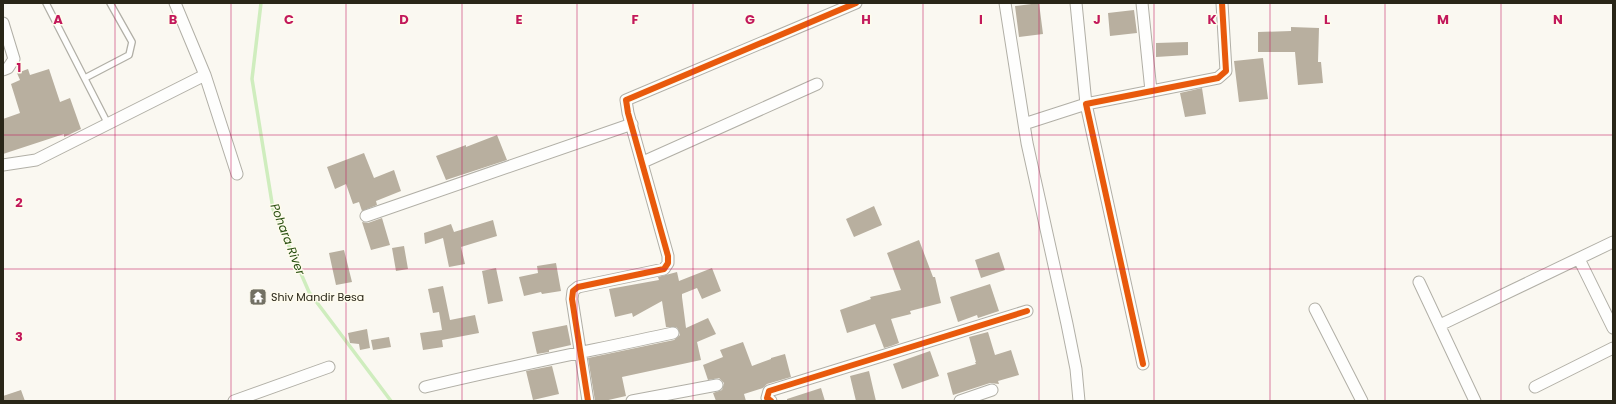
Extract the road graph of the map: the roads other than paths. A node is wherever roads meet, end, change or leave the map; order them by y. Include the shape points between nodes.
1 (46, 3) edge
2 (110, 3) edge
3 (175, 3) edge
4 (856, 3) edge
5 (1005, 3) edge
6 (1076, 3) edge
7 (1142, 3) edge
8 (1222, 3) edge
9 (3, 23) edge
10 (3, 70) edge
11 (205, 75) junction
12 (85, 78) junction
13 (817, 84) dead end
14 (1151, 91) junction
15 (1086, 104) junction
16 (108, 124) junction
17 (632, 124) junction
18 (1024, 124) junction
19 (643, 162) junction
20 (3, 165) edge
21 (237, 174) dead end
22 (366, 216) dead end
23 (1613, 242) edge
24 (1579, 259) junction
25 (1419, 282) dead end
26 (1315, 308) dead end
27 (1027, 311) dead end
28 (1440, 325) junction
29 (1613, 328) edge
30 (673, 333) dead end
31 (1613, 348) edge
32 (581, 353) junction
33 (1143, 364) dead end
34 (329, 367) dead end
35 (717, 385) dead end
36 (425, 387) dead end
37 (1535, 387) dead end
38 (992, 390) dead end
39 (234, 401) edge
40 (588, 401) edge
41 (632, 401) edge
42 (771, 401) edge
43 (960, 401) edge
44 (1078, 401) edge
45 (1362, 401) edge
46 (1475, 401) edge

1 - 12 lane
2 - 12 lane via 132,42 130,55
3 - 11 street
4 - 17 street via 626,100
5 - 18 street
6 - 15 street
7 - 14 street
8 - 14 street via 1226,71 1218,78
9 - 10 street via 14,59 8,68
11 - 16 street
11 - 21 street
12 - 16 lane
13 - 19 street
14 - 15 street
15 - 18 street
15 - 33 street
16 - 20 street via 36,160
17 - 19 street
17 - 22 street
18 - 44 street via 1069,331 1076,369
19 - 32 street via 668,263 664,269 578,287 573,291 572,300
23 - 24 street
24 - 28 street
24 - 29 street
25 - 28 street
26 - 45 street
27 - 42 street via 769,391 767,398
28 - 46 street
30 - 32 street
31 - 37 street
32 - 36 street
32 - 40 street
34 - 39 street
35 - 41 street
38 - 43 street

